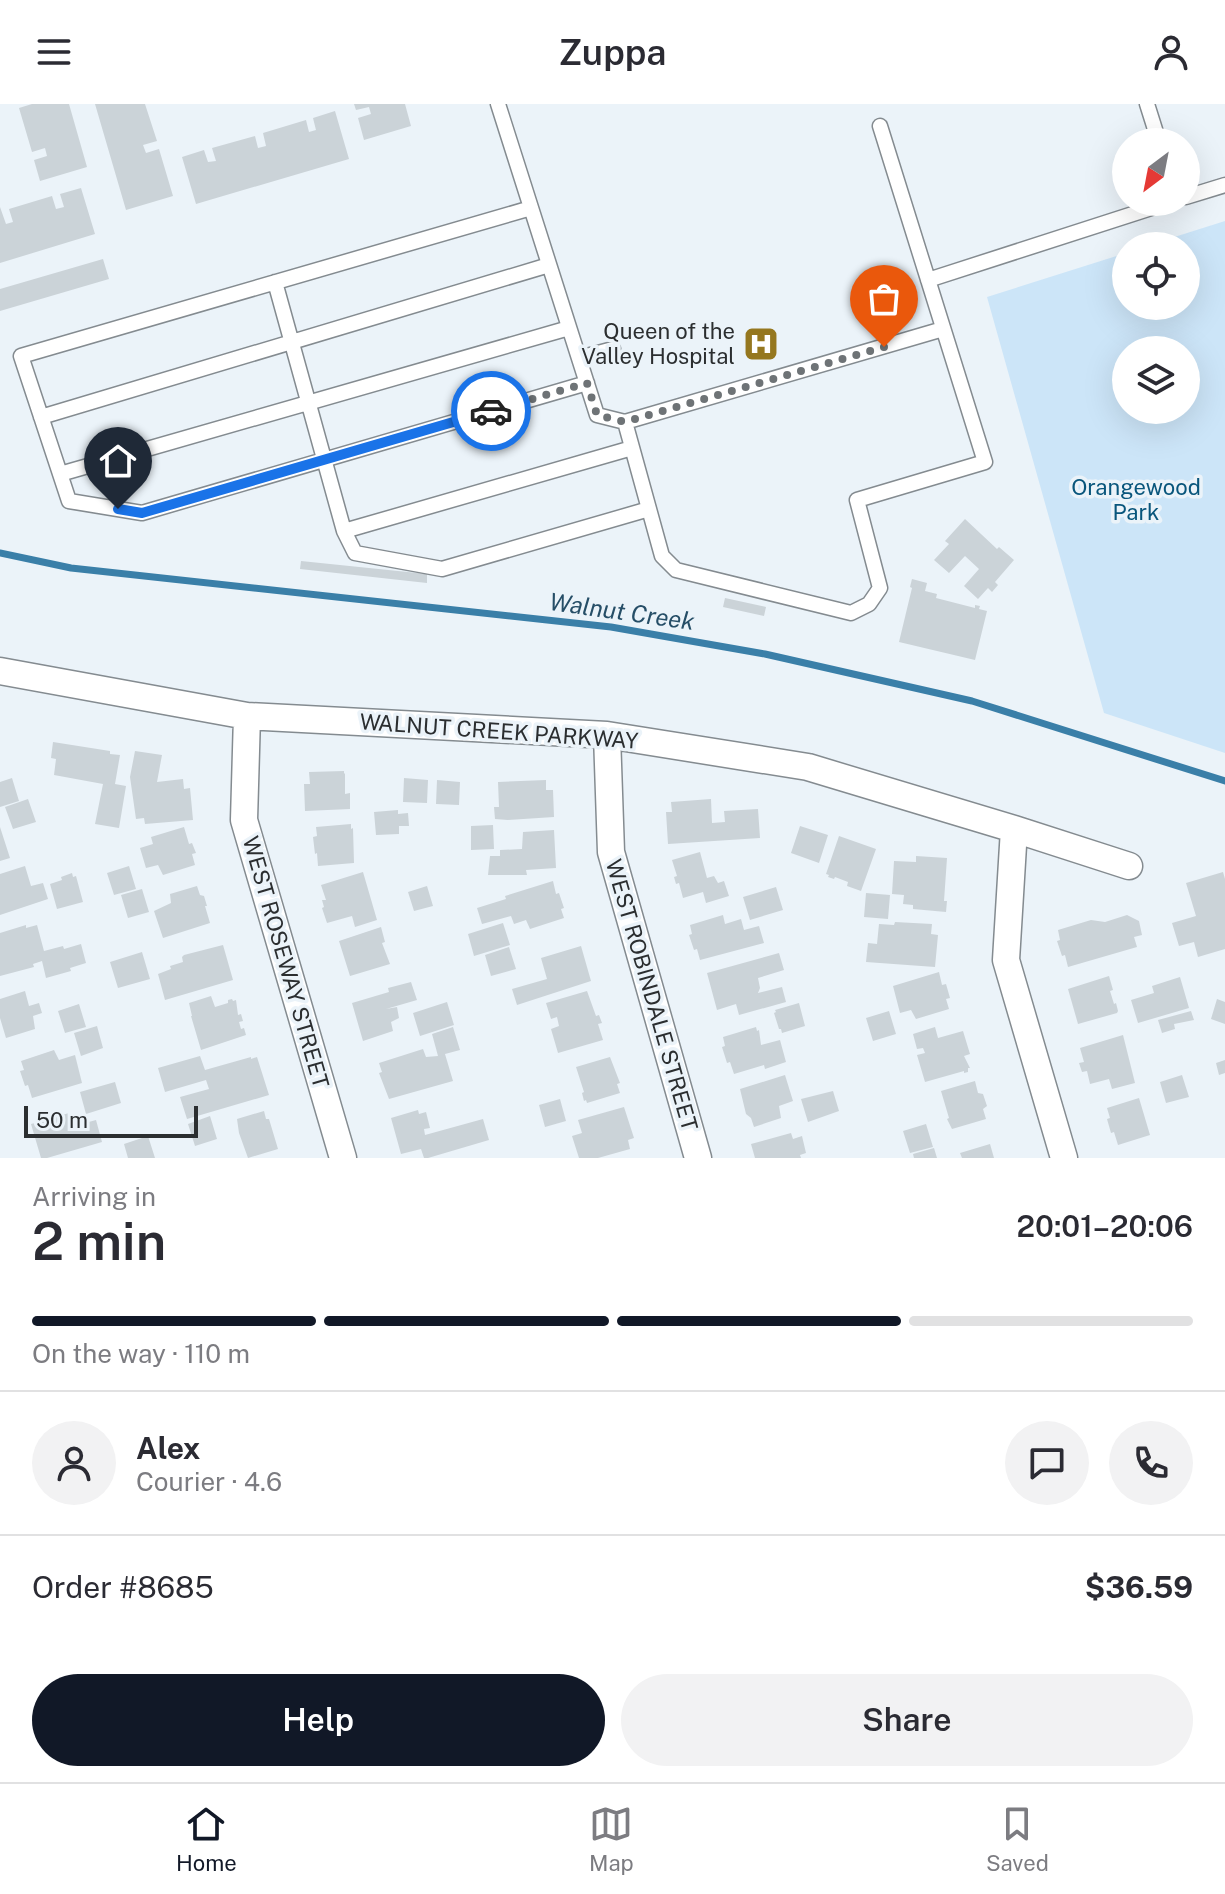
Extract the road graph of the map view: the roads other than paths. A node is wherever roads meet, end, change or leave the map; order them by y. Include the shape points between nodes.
1 (498, 104) edge
2 (1147, 104) edge
3 (880, 126) dead end
4 (1155, 128) edge
5 (1225, 185) edge
6 (1200, 193) edge
7 (531, 208) junction
8 (1127, 216) edge
9 (549, 265) junction
10 (928, 280) junction
11 (275, 282) junction
12 (569, 328) junction
13 (943, 329) junction
14 (291, 342) junction
15 (613, 349) dead end
16 (579, 358) junction
17 (587, 383) junction
18 (309, 403) junction
19 (41, 417) junction
20 (625, 422) junction
21 (632, 448) junction
22 (325, 460) junction
23 (60, 474) junction
24 (649, 509) junction
25 (344, 531) junction
26 (0, 671) edge
27 (247, 716) junction
28 (607, 735) junction
29 (1014, 829) junction
30 (1129, 866) dead end
31 (343, 1158) edge
32 (698, 1158) edge
33 (1064, 1158) edge

1 - 7 lane
2 - 4 lane
3 - 10 lane
5 - 6 lane
7 - 9 lane
7 - 11 lane
8 - 10 lane
9 - 12 lane
9 - 14 lane
10 - 13 lane
11 - 14 lane
11 - 19 lane via 21,356
12 - 16 lane
12 - 18 lane
13 - 20 lane
13 - 24 lane via 985,462 857,500 880,588 869,604 851,613 676,570 662,556
14 - 18 lane
14 - 19 lane
15 - 16 lane
16 - 17 lane
17 - 20 lane via 597,415
17 - 22 lane
18 - 22 lane
18 - 23 lane
19 - 23 lane
20 - 21 lane
21 - 24 lane
21 - 25 lane
22 - 23 lane via 142,513 69,501
22 - 25 lane
24 - 25 lane via 442,569 355,553
26 - 27 street, WALNUT CREEK PARKWAY
27 - 28 street, WALNUT CREEK PARKWAY
27 - 31 street, WEST ROSEWAY STREET via 244,820
28 - 29 street, WALNUT CREEK PARKWAY via 808,767
28 - 32 street, WEST ROBINDALE STREET via 611,852
29 - 30 street, WALNUT CREEK PARKWAY
29 - 33 street via 1006,960

